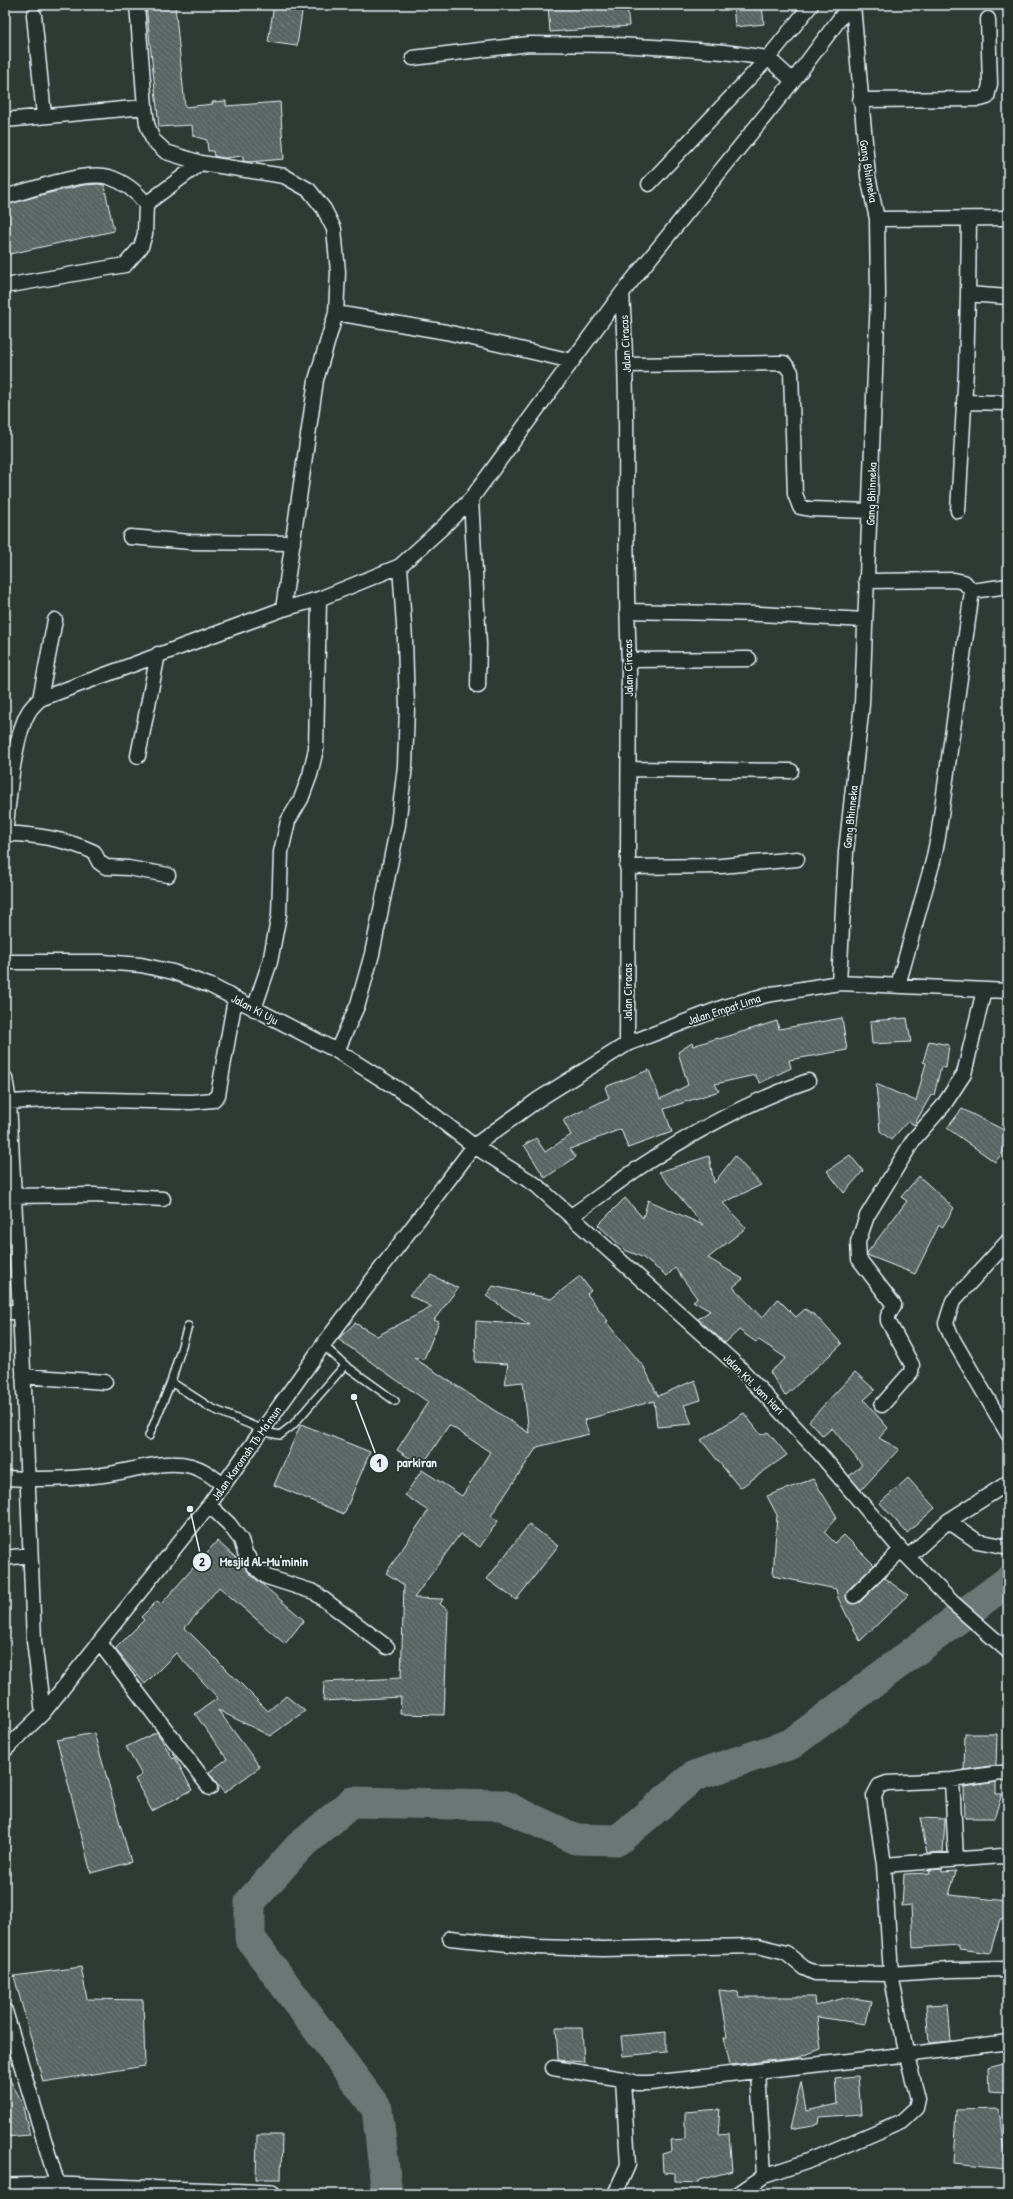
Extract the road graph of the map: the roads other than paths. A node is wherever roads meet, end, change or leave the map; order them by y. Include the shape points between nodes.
1 (137, 5) edge
2 (811, 5) edge
3 (850, 5) edge
4 (854, 5) edge
5 (34, 16) dead end
6 (988, 19) dead end
7 (413, 58) dead end
8 (768, 58) junction
9 (792, 81) junction
10 (860, 100) junction
11 (145, 107) junction
12 (44, 116) junction
13 (5, 120) edge
14 (200, 163) junction
15 (649, 184) dead end
16 (5, 197) edge
17 (146, 204) junction
18 (1008, 218) edge
19 (877, 219) junction
20 (969, 219) junction
21 (5, 286) edge
22 (622, 293) junction
23 (968, 294) junction
24 (1008, 296) edge
25 (336, 314) junction
26 (572, 361) junction
27 (627, 365) junction
28 (964, 402) junction
29 (1008, 403) edge
30 (471, 499) junction
31 (870, 511) junction
32 (958, 512) dead end
33 (130, 537) dead end
34 (293, 543) junction
35 (400, 566) junction
36 (866, 581) junction
37 (1008, 586) edge
38 (972, 591) junction
39 (319, 599) junction
40 (283, 609) junction
41 (627, 611) junction
42 (55, 620) dead end
43 (864, 620) junction
44 (158, 654) junction
45 (749, 658) dead end
46 (629, 660) junction
47 (478, 686) dead end
48 (40, 699) junction
49 (138, 756) dead end
50 (629, 769) junction
51 (791, 771) dead end
52 (5, 833) edge
53 (5, 837) edge
54 (797, 859) dead end
55 (627, 866) junction
56 (168, 875) dead end
57 (5, 962) edge
58 (840, 983) junction
59 (898, 985) junction
60 (984, 990) junction
61 (1008, 990) edge
62 (235, 999) junction
63 (254, 1009) junction
64 (627, 1044) junction
65 (337, 1051) junction
66 (5, 1078) edge
67 (808, 1080) dead end
68 (9, 1102) junction
69 (474, 1146) junction
70 (9, 1196) edge
71 (163, 1199) dead end
72 (571, 1216) junction
73 (1007, 1247) edge
74 (5, 1312) edge
75 (20, 1312) junction
76 (188, 1326) dead end
77 (323, 1345) junction
78 (345, 1365) junction
79 (23, 1376) junction
80 (105, 1382) dead end
81 (171, 1382) junction
82 (395, 1401) dead end
83 (882, 1404) dead end
84 (261, 1430) junction
85 (1008, 1434) edge
86 (149, 1436) dead end
87 (5, 1478) edge
88 (27, 1479) junction
89 (1008, 1483) edge
90 (223, 1484) junction
91 (209, 1505) junction
92 (948, 1521) junction
93 (1008, 1547) edge
94 (904, 1553) junction
95 (30, 1555) junction
96 (5, 1558) edge
97 (854, 1596) dead end
98 (100, 1643) junction
99 (387, 1647) dead end
100 (1008, 1651) edge
101 (42, 1713) junction
102 (5, 1750) edge
103 (1008, 1772) edge
104 (952, 1780) junction
105 (210, 1788) dead end
106 (1008, 1858) edge
107 (956, 1859) junction
108 (884, 1865) junction
109 (450, 1938) dead end
110 (1008, 1969) edge
111 (891, 1974) junction
112 (5, 2011) edge
113 (1008, 2042) edge
114 (907, 2056) junction
115 (553, 2068) dead end
116 (758, 2071) junction
117 (623, 2079) junction
118 (764, 2176) junction
119 (58, 2186) junction
120 (5, 2187) edge
121 (272, 2194) edge
122 (615, 2194) edge
123 (738, 2194) edge

1 - 11 street
2 - 8 street
3 - 9 street
4 - 10 street, Gang Bhinneka
5 - 12 street
6 - 10 street via 990,84 987,97
7 - 8 street via 528,44 624,45 724,52
8 - 9 street
8 - 15 street
9 - 22 street
10 - 19 street, Gang Bhinneka via 868,176
11 - 12 street
11 - 14 street via 153,140 166,152
12 - 13 street
14 - 17 street
14 - 25 street via 284,176 309,190 324,209 334,229 338,272
16 - 17 street via 87,176 109,177 125,184
17 - 21 street via 145,234 141,248 126,264
18 - 20 street
19 - 20 street
19 - 31 street, Gang Bhinneka via 878,295
20 - 23 street
22 - 26 street
22 - 27 street, Jalan Ciracas
23 - 24 street
23 - 28 street
25 - 26 street via 446,332
25 - 34 street via 316,380
26 - 30 street
27 - 31 street via 784,363 791,372 795,494 800,507
27 - 41 street, Jalan Ciracas
28 - 29 street
28 - 32 street
30 - 35 street
30 - 47 street via 479,645
31 - 36 street, Gang Bhinneka
33 - 34 street via 191,542
34 - 40 street
35 - 39 street
35 - 65 street via 406,640 407,707 405,766 398,825 364,983 358,1004
36 - 38 street via 954,580 964,582
36 - 43 street, Gang Bhinneka
37 - 38 street
38 - 59 street via 938,837
39 - 40 street
39 - 63 street via 316,749 306,787 288,821 281,852 277,923 270,962
40 - 44 street
41 - 43 street via 760,614
41 - 46 street, Jalan Ciracas
42 - 48 street
43 - 58 street, Gang Bhinneka via 862,704 846,852
44 - 48 street
44 - 49 street
45 - 46 street
46 - 50 street, Jalan Ciracas
48 - 52 street via 27,713 21,733
50 - 51 street
50 - 55 street, Jalan Ciracas
52 - 53 street
52 - 56 street via 46,837 80,846 94,852 99,862 106,867
54 - 55 street via 721,866
55 - 64 street, Jalan Ciracas
57 - 62 street, Jalan Ki Uju via 103,962 141,965 173,972 211,986
58 - 59 street, Jalan Empat Lima
58 - 64 street, Jalan Empat Lima via 766,995 731,1005
59 - 60 street, Jalan Empat Lima
60 - 61 street, Jalan Empat Lima
60 - 83 street via 964,1074 943,1106 914,1139 867,1216 858,1242 859,1259 894,1305 888,1321 912,1365 911,1372
62 - 63 street, Jalan Ki Uju
62 - 68 street via 218,1095 213,1100 191,1102 65,1099
63 - 65 street, Jalan Ki Uju
64 - 69 street, Jalan Empat Lima via 539,1099
65 - 69 street, Jalan Ki Uju via 412,1098
66 - 68 street
67 - 72 street via 768,1095 733,1113 643,1165
68 - 70 street
69 - 72 street, Jalan KH. Jam Hari via 536,1185
69 - 77 street, Jalan Karomah Tb Ma'mun
70 - 71 street via 94,1195
70 - 75 street
72 - 94 street, Jalan KH. Jam Hari via 762,1391 820,1454
73 - 85 street via 953,1301 946,1323
74 - 75 street
75 - 79 street
76 - 81 lane
77 - 78 lane
77 - 84 street, Jalan Karomah Tb Ma'mun
78 - 82 lane
78 - 84 lane via 288,1430 280,1435
79 - 80 street
79 - 88 street
81 - 84 lane via 211,1408
81 - 86 lane
84 - 90 street, Jalan Karomah Tb Ma'mun
87 - 88 street
88 - 90 street via 102,1475 173,1464 191,1466
88 - 95 street
89 - 92 street
90 - 91 street, Jalan Karomah Tb Ma'mun
91 - 98 street, Jalan Karomah Tb Ma'mun
91 - 99 street via 241,1540 254,1567 267,1577 314,1592
92 - 93 street via 977,1541
92 - 94 street
94 - 97 street
94 - 100 street, Jalan KH. Jam Hari via 952,1602
95 - 96 street
95 - 101 street via 34,1641
98 - 101 street, Jalan Karomah Tb Ma'mun
98 - 105 street
101 - 102 street, Jalan Karomah Tb Ma'mun
103 - 104 street
104 - 107 street
104 - 108 street via 900,1782 879,1786 874,1796
106 - 107 street via 1002,1856
107 - 108 street
108 - 111 street
109 - 111 street via 602,1949 758,1946 786,1953 814,1973
110 - 111 street
111 - 114 street
112 - 119 street
113 - 114 street
114 - 116 street
114 - 118 street via 918,2099 916,2108 902,2121 806,2162
115 - 117 street
116 - 117 street via 650,2084
116 - 118 street
117 - 122 street via 628,2165
118 - 123 street
119 - 120 street
119 - 121 street

